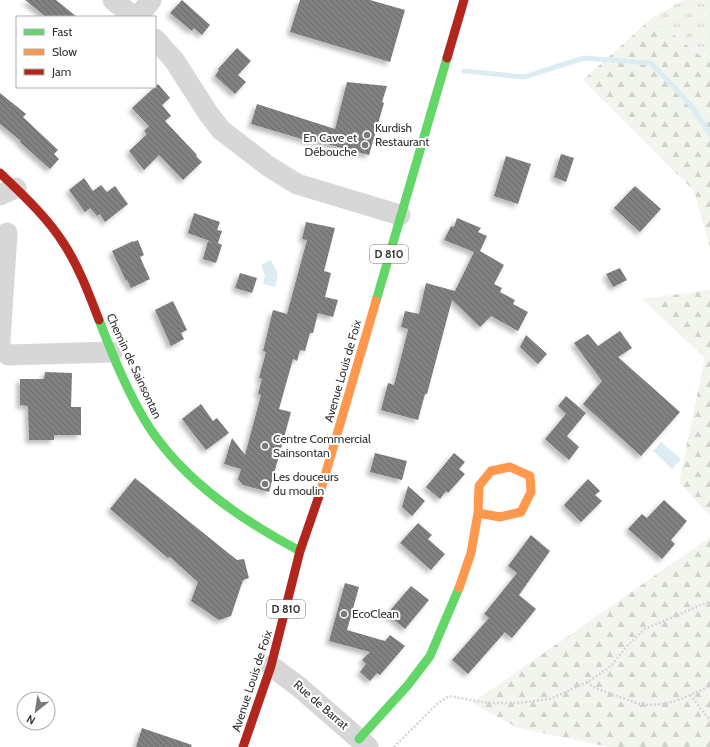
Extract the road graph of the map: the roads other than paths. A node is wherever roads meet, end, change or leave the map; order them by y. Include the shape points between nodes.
1 (113, 0) edge
2 (151, 0) edge
3 (464, 0) edge
4 (133, 16) edge
5 (139, 16) edge
6 (156, 40) edge
7 (0, 173) edge
8 (8, 192) edge
9 (400, 215) junction
10 (7, 233) dead end
11 (0, 341) edge
12 (0, 345) edge
13 (112, 352) junction
14 (478, 513) junction
15 (300, 551) junction
16 (272, 666) junction
17 (364, 743) edge
18 (243, 747) edge

1 - 4 street
2 - 5 street
3 - 9 street, Avenue Louis de Foix / D 810
6 - 9 street via 174,60 221,130 268,166 298,184
7 - 8 street, Chemin de Sainsontan
8 - 13 street, Chemin de Sainsontan via 47,220 65,246 89,295
9 - 15 street, Avenue Louis de Foix / D 810 via 325,478
10 - 11 street
12 - 13 street via 2,351 8,355
13 - 15 street, Chemin de Sainsontan via 146,422 168,453 194,479 240,516
14 - 14 street via 480,486 491,471 510,467 530,476 531,492 521,512 500,517
14 - 17 street via 471,553 456,598 430,656
15 - 16 street, Avenue Louis de Foix / D 810
16 - 17 street, Rue de Barrat
16 - 18 street, Avenue Louis de Foix / D 810

